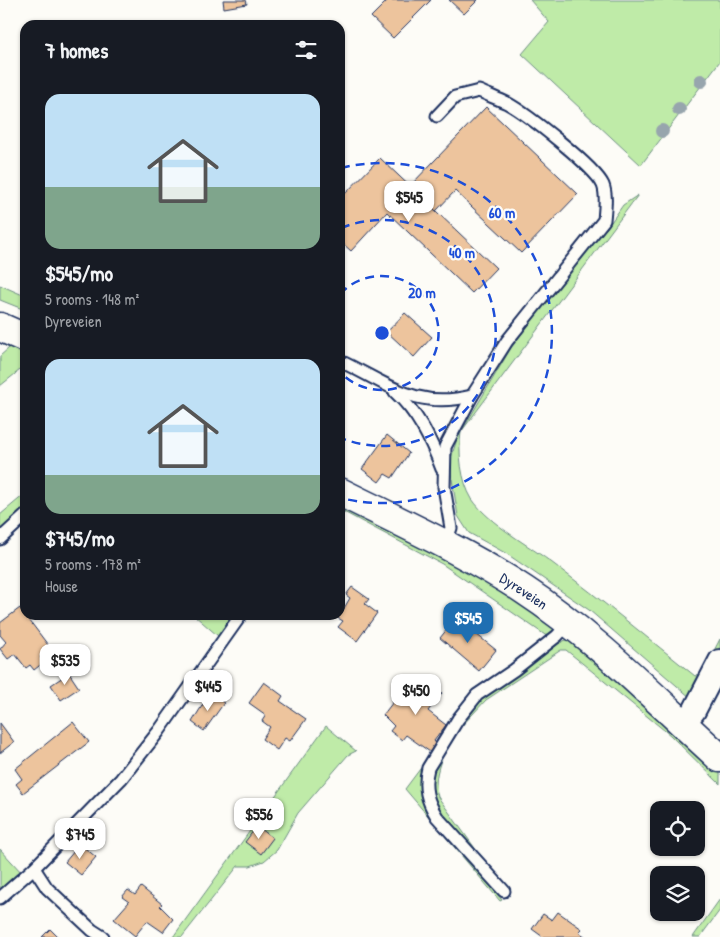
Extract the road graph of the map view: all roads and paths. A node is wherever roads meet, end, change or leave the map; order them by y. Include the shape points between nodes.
1 (436, 116) dead end
2 (0, 327) edge
3 (20, 336) edge
4 (345, 364) edge
5 (394, 390) junction
6 (472, 396) junction
7 (443, 470) junction
8 (345, 495) edge
9 (20, 521) edge
10 (0, 539) edge
11 (445, 545) junction
12 (237, 620) edge
13 (568, 623) junction
14 (720, 662) edge
15 (683, 725) junction
16 (720, 758) edge
17 (34, 868) junction
18 (504, 891) dead end
19 (0, 898) edge
20 (103, 937) edge

1 - 6 lane via 455,97 479,91 486,94 508,104 541,127 597,175 604,192 604,220 507,341
2 - 3 main road
4 - 5 lane
5 - 6 lane via 430,400 452,401
5 - 7 lane via 421,421
6 - 7 lane via 445,447
7 - 11 lane via 451,528
8 - 11 main road, Dyreveien
9 - 10 lane
11 - 13 main road, Dyreveien via 525,590
12 - 17 lane via 121,779
13 - 15 main road, Dyreveien via 616,662
13 - 18 lane via 557,636 476,695 428,768 429,804 437,817
14 - 15 street
15 - 16 main road, Dyreveien
17 - 19 lane
17 - 20 lane via 47,888

